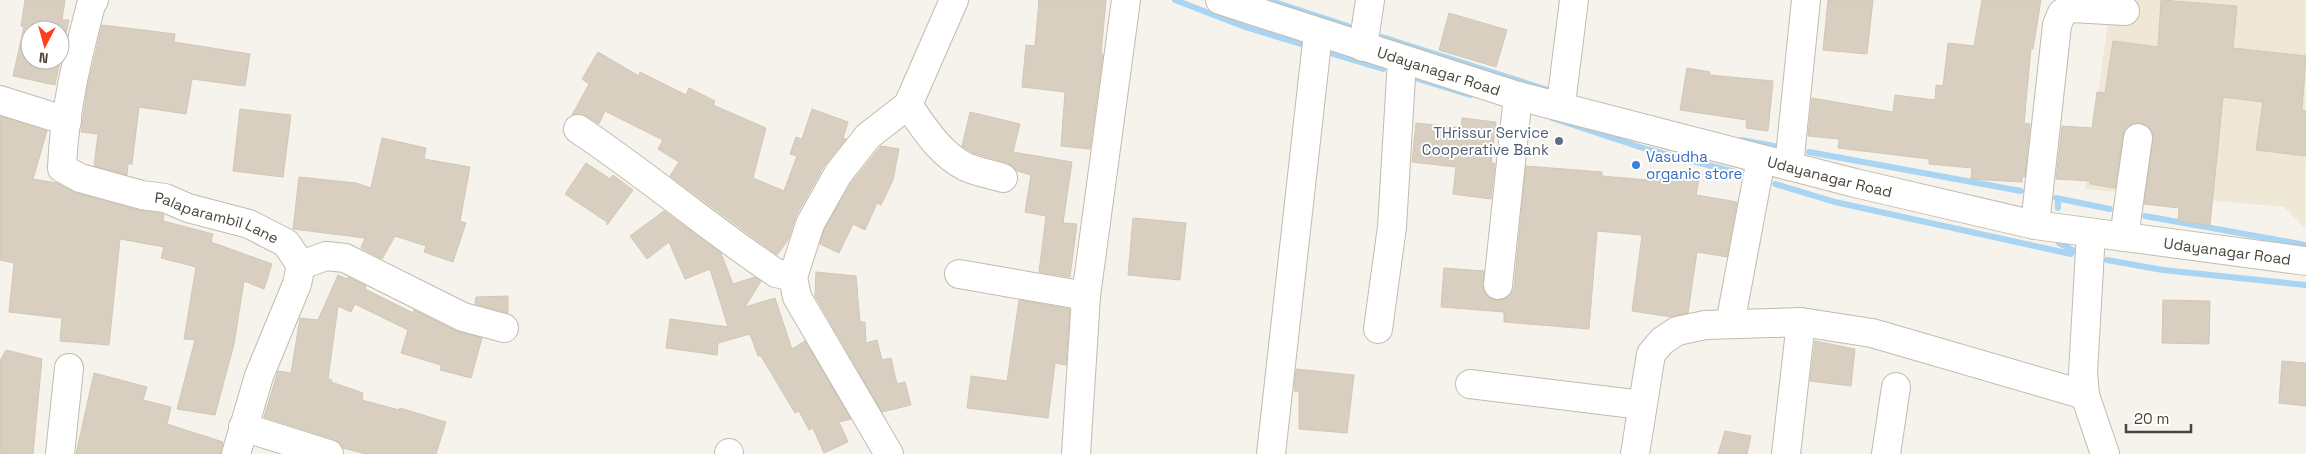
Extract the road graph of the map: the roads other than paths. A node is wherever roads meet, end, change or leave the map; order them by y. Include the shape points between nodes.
1 (94, 0) edge
2 (954, 0) edge
3 (1126, 0) edge
4 (1220, 0) edge
5 (1370, 0) edge
6 (1574, 0) edge
7 (1806, 0) edge
8 (2125, 10) dead end
9 (1318, 33) junction
10 (1363, 47) junction
11 (1402, 60) junction
12 (1518, 96) junction
13 (0, 100) edge
14 (908, 105) junction
15 (1558, 106) junction
16 (67, 121) junction
17 (578, 129) dead end
18 (2138, 138) dead end
19 (1761, 159) junction
20 (1789, 166) junction
21 (1003, 178) dead end
22 (2035, 224) junction
23 (2091, 233) junction
24 (2124, 238) junction
25 (2306, 261) edge
26 (301, 264) junction
27 (959, 274) dead end
28 (793, 277) junction
29 (1498, 285) dead end
30 (1086, 296) junction
31 (1800, 322) junction
32 (1730, 324) junction
33 (504, 328) dead end
34 (1378, 329) dead end
35 (69, 368) dead end
36 (1470, 384) dead end
37 (1896, 387) dead end
38 (2085, 395) junction
39 (1642, 405) junction
40 (243, 427) junction
41 (60, 454) edge
42 (236, 454) edge
43 (329, 454) edge
44 (889, 454) edge
45 (1076, 454) edge
46 (1271, 454) edge
47 (1635, 454) edge
48 (1786, 454) edge
49 (1886, 454) edge
50 (2105, 454) edge

1 - 16 street via 77,58
2 - 14 street
3 - 30 street
4 - 9 street, Udayanagar Road
5 - 10 street
6 - 15 street
7 - 20 street
8 - 22 street via 2072,8 2062,13 2057,25
9 - 10 street, Udayanagar Road
9 - 46 street
10 - 11 street, Udayanagar Road
11 - 12 street, Udayanagar Road
11 - 34 street via 1392,227
12 - 15 street, Udayanagar Road
12 - 29 street
13 - 16 street
14 - 21 street via 925,130 953,160
14 - 28 street via 868,136 838,174 810,224
15 - 19 street, Udayanagar Road
16 - 26 street, Palaparambil Lane via 62,168 80,178 142,196 165,198 188,208 249,224 286,243
17 - 28 street via 624,159 645,179 746,253 776,273
18 - 24 street
19 - 20 street, Udayanagar Road
19 - 32 street
20 - 22 street, Udayanagar Road
22 - 23 street, Udayanagar Road
23 - 24 street, Udayanagar Road
23 - 38 street via 2083,352
24 - 25 street, Udayanagar Road
26 - 33 street via 326,256 345,258 463,318
26 - 40 street
27 - 30 street
28 - 44 street via 797,297
30 - 45 street
31 - 32 street
31 - 38 street via 1872,333
31 - 48 street
32 - 39 street via 1705,324 1677,331 1662,341 1651,354
35 - 41 street
36 - 39 street
37 - 49 street
38 - 50 street
39 - 47 street
40 - 42 street
40 - 43 street

